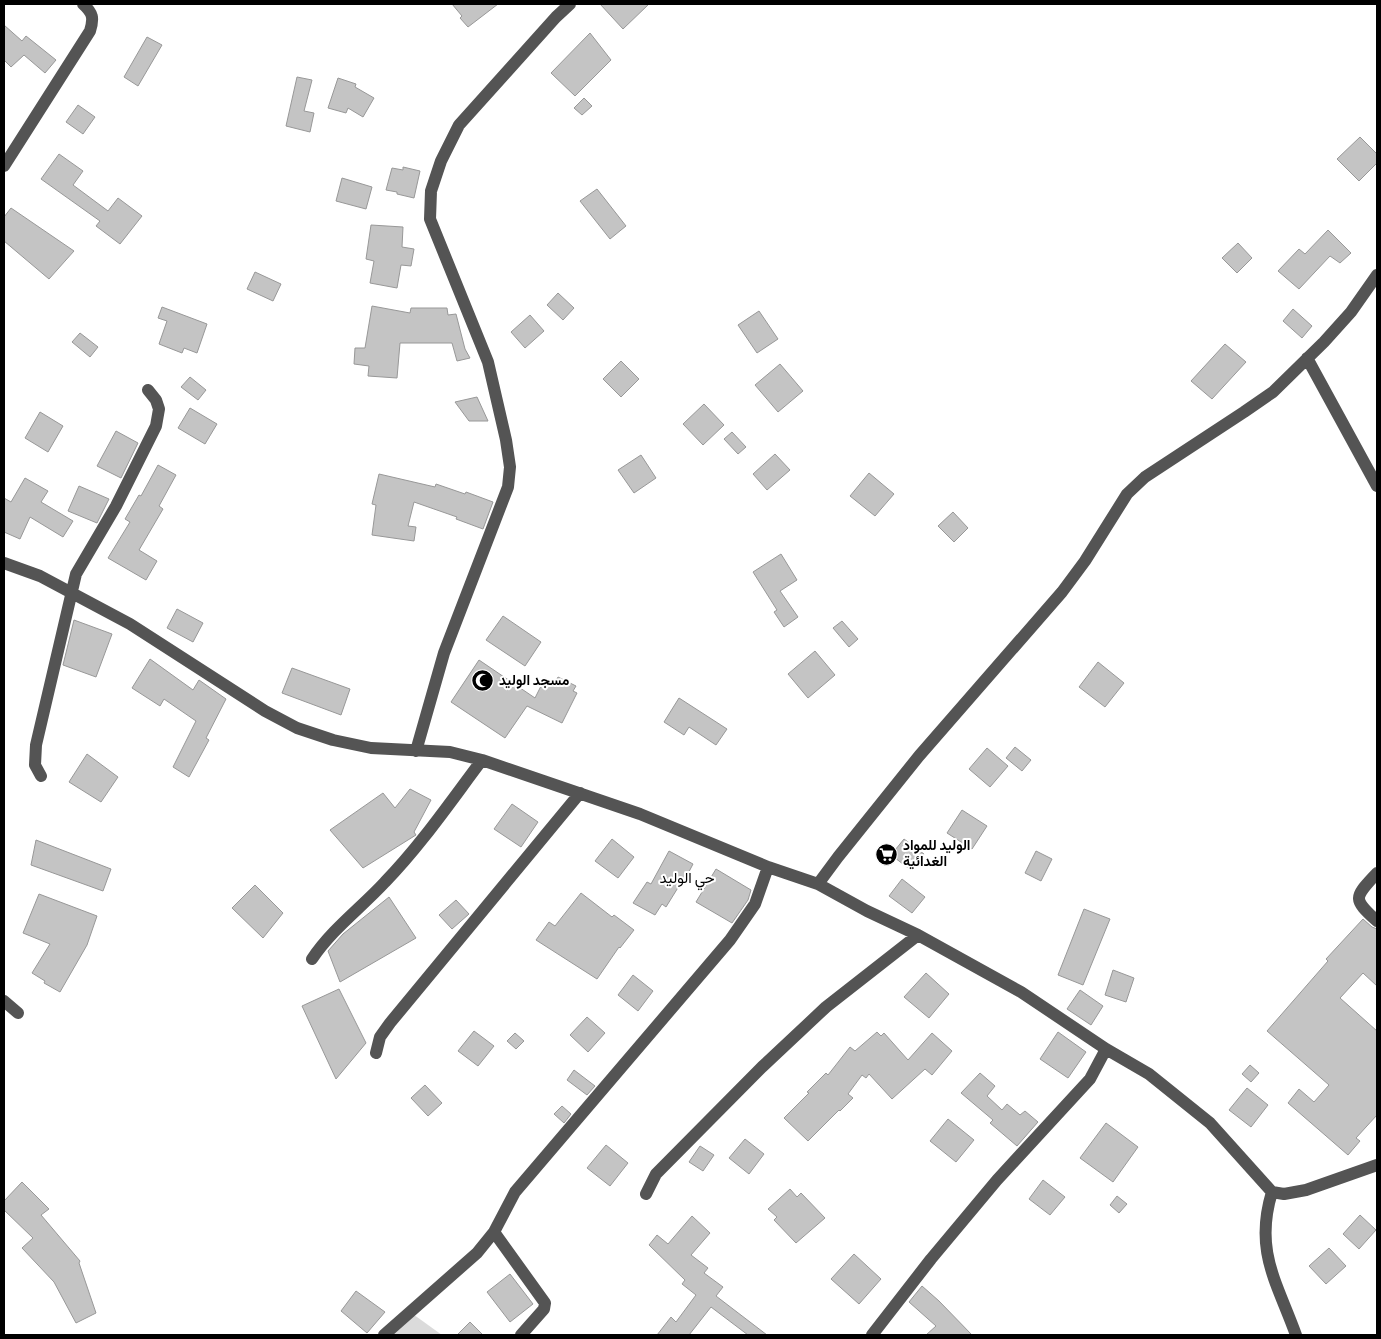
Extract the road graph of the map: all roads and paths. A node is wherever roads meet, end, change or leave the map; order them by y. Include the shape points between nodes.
1 (83, 4) edge
2 (570, 4) edge
3 (4, 166) edge
4 (1376, 281) edge
5 (1307, 358) junction
6 (148, 390) dead end
7 (1377, 486) edge
8 (4, 563) edge
9 (71, 592) junction
10 (416, 751) junction
11 (482, 760) junction
12 (41, 776) dead end
13 (580, 794) junction
14 (768, 867) junction
15 (1377, 873) edge
16 (818, 884) junction
17 (1377, 921) edge
18 (918, 936) junction
19 (312, 959) dead end
20 (4, 1001) edge
21 (18, 1013) dead end
22 (1106, 1049) junction
23 (376, 1053) dead end
24 (1377, 1165) edge
25 (1272, 1192) junction
26 (646, 1194) dead end
27 (494, 1232) junction
28 (877, 1333) edge
29 (384, 1335) edge
30 (521, 1335) edge
31 (1296, 1335) edge

1 - 3 street via 91,11 94,20 90,31
2 - 10 street via 459,125 441,161 431,191 430,219 488,362 510,467 508,487 444,653
4 - 5 street
5 - 7 street
5 - 16 street via 1273,392 1145,477 1127,494 1062,592 919,756
6 - 9 street via 159,409 156,426 116,506 76,574
8 - 9 street
9 - 10 street via 130,624 265,711 298,728 332,740 371,748
9 - 12 street via 36,745 35,765
10 - 11 street via 450,752
11 - 13 street
11 - 19 street via 410,856 333,932
13 - 14 street via 640,814
13 - 23 street via 390,1023 380,1038
14 - 16 street
14 - 27 street via 755,904 730,940 515,1192
15 - 17 street via 1359,898 1362,907
16 - 18 street
18 - 22 street via 1021,992
18 - 26 street via 826,1007 762,1067 656,1174
20 - 21 street
22 - 25 street via 1149,1074 1210,1124
22 - 28 street via 1090,1079 997,1180 931,1259
24 - 25 street via 1306,1190 1284,1194
25 - 31 street via 1265,1225 1267,1257
27 - 29 street via 477,1253
27 - 30 street via 545,1303 544,1309

